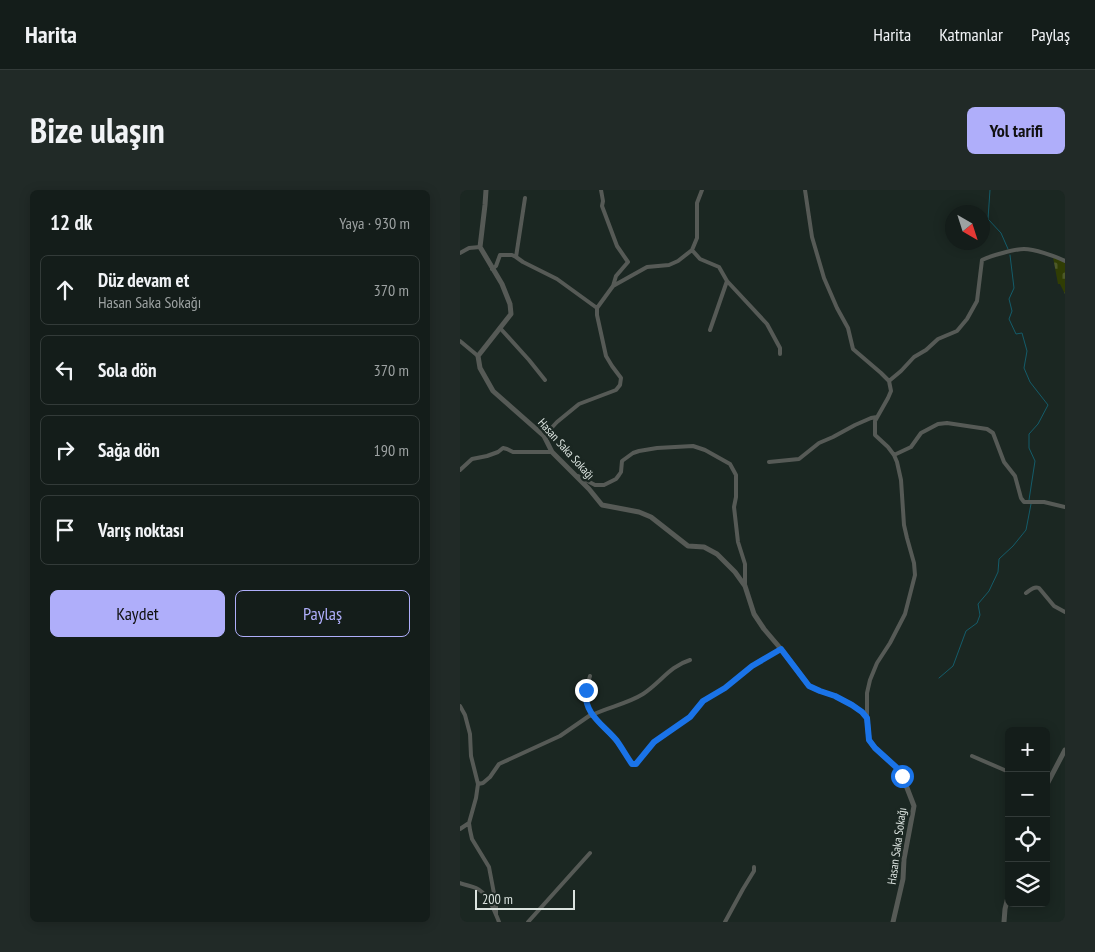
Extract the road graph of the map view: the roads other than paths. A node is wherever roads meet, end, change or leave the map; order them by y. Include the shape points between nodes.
1 (486, 190) edge
2 (601, 190) edge
3 (702, 190) edge
4 (806, 190) edge
5 (525, 198) dead end
6 (480, 247) junction
7 (692, 250) junction
8 (460, 253) edge
9 (516, 257) junction
10 (1065, 261) edge
11 (492, 269) junction
12 (727, 281) junction
13 (613, 286) junction
14 (597, 308) junction
15 (500, 328) junction
16 (710, 330) dead end
17 (460, 341) edge
18 (780, 354) dead end
19 (478, 356) junction
20 (545, 380) dead end
21 (889, 382) junction
22 (877, 417) junction
23 (544, 436) junction
24 (552, 452) junction
25 (894, 455) junction
26 (769, 462) dead end
27 (460, 470) edge
28 (574, 474) junction
29 (1065, 507) edge
30 (745, 586) junction
31 (1026, 593) dead end
32 (1065, 612) edge
33 (781, 649) junction
34 (690, 660) dead end
35 (590, 676) dead end
36 (460, 706) edge
37 (592, 715) junction
38 (867, 718) junction
39 (1065, 750) edge
40 (972, 756) dead end
41 (1005, 770) edge
42 (1050, 778) edge
43 (478, 784) junction
44 (469, 823) junction
45 (460, 829) edge
46 (590, 853) dead end
47 (754, 867) dead end
48 (460, 883) edge
49 (1005, 907) edge
50 (496, 915) junction
51 (499, 922) edge
52 (528, 922) edge
53 (725, 922) edge
54 (893, 922) edge
55 (1004, 922) edge

1 - 6 street
2 - 13 street via 602,206 617,246 628,262 616,276
3 - 7 street via 697,203 697,238
4 - 21 street via 812,237 824,278 848,328 853,349
5 - 9 street
6 - 8 street
6 - 11 street
7 - 12 street via 700,259 719,267
7 - 13 street via 678,261 647,267
9 - 11 street via 500,255
9 - 14 street via 558,279
10 - 21 street via 1023,249 982,260 977,300 968,319 957,330 914,357
11 - 15 street via 510,304 511,314
12 - 16 street
12 - 18 street via 767,324
13 - 14 street
14 - 23 street via 606,356 621,378 620,386 578,404
15 - 19 street
15 - 20 street
17 - 19 street
19 - 23 street, Hasan Saka Sokağı via 480,368 493,391
21 - 22 street via 891,391
22 - 25 street via 875,435
22 - 26 street via 855,424 819,443 798,459
23 - 24 street, Hasan Saka Sokağı
24 - 27 street via 513,452 503,448 487,456 472,458
24 - 28 street, Hasan Saka Sokağı
25 - 29 street via 911,448 921,433 938,424 987,429 993,433 1004,462 1015,476 1024,502
25 - 38 street via 900,472 904,524 915,575 905,614 870,680
28 - 30 street, Hasan Saka Sokağı via 602,505 651,517 688,546 704,547 717,554
28 - 30 street via 595,485 604,485 616,479 621,472 622,461 633,453 657,448 694,446 730,464 736,475 734,507 738,542 745,564
30 - 33 street, Hasan Saka Sokağı via 754,614
31 - 32 street via 1036,587 1054,606
33 - 37 street via 703,701 690,717 654,742 636,764 632,764
33 - 38 street, Hasan Saka Sokağı via 809,686 852,705
34 - 37 street via 674,667 639,696
35 - 37 street via 585,697
36 - 43 street via 470,734 470,756
37 - 43 street via 560,736 499,764 490,777
38 - 54 street, Hasan Saka Sokağı via 869,740 896,767 914,806
39 - 42 street
40 - 41 street
43 - 44 street
44 - 45 street
44 - 50 street via 472,839 490,867
46 - 52 street
47 - 53 street
48 - 50 street via 484,893
49 - 55 street
50 - 51 street

